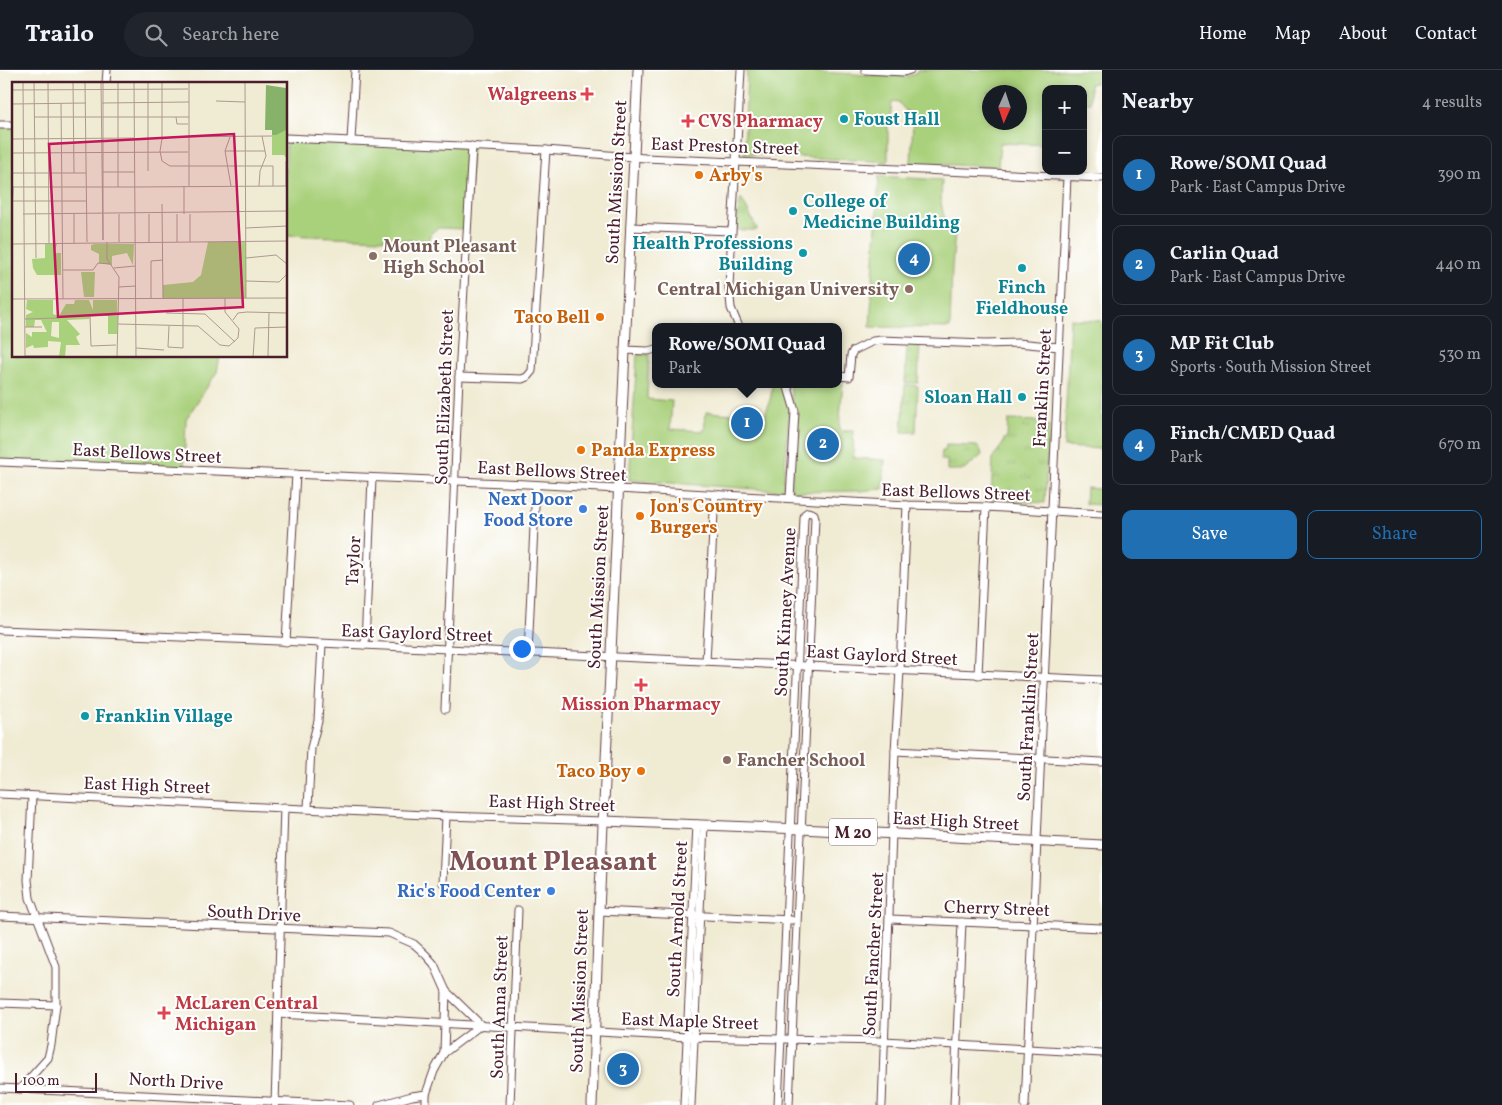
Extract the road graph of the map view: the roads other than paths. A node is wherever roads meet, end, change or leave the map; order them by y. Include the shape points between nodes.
1 (355, 70) edge
2 (638, 70) edge
3 (741, 70) edge
4 (865, 70) edge
5 (910, 70) edge
6 (288, 138) edge
7 (351, 141) junction
8 (472, 146) junction
9 (546, 150) junction
10 (633, 157) junction
11 (735, 162) junction
12 (1067, 177) junction
13 (1102, 178) edge
14 (630, 227) junction
15 (731, 231) junction
16 (737, 323) edge
17 (1059, 347) junction
18 (624, 350) junction
19 (652, 350) edge
20 (842, 376) edge
21 (459, 377) junction
22 (788, 388) edge
23 (0, 462) edge
24 (296, 474) junction
25 (372, 478) junction
26 (456, 481) junction
27 (536, 485) junction
28 (619, 489) junction
29 (715, 494) junction
30 (790, 498) junction
31 (907, 505) junction
32 (986, 507) junction
33 (1052, 510) junction
34 (1102, 514) edge
35 (0, 630) edge
36 (286, 642) junction
37 (322, 644) junction
38 (365, 646) junction
39 (448, 650) junction
40 (528, 653) junction
41 (610, 657) junction
42 (706, 661) junction
43 (798, 665) junction
44 (808, 666) junction
45 (900, 672) junction
46 (978, 675) junction
47 (1044, 676) junction
48 (1102, 680) edge
49 (445, 709) dead end
50 (895, 751) junction
51 (1041, 759) junction
52 (1102, 762) edge
53 (0, 794) edge
54 (32, 796) junction
55 (284, 807) junction
56 (308, 808) junction
57 (446, 816) junction
58 (604, 821) junction
59 (700, 824) junction
60 (790, 829) junction
61 (801, 829) junction
62 (893, 834) junction
63 (1037, 842) junction
64 (1102, 845) edge
65 (443, 883) dead end
66 (518, 910) dead end
67 (599, 911) junction
68 (0, 916) edge
69 (696, 916) junction
70 (38, 917) junction
71 (890, 919) junction
72 (786, 920) junction
73 (797, 920) junction
74 (962, 922) junction
75 (1034, 924) junction
76 (1102, 928) edge
77 (281, 930) junction
78 (446, 991) junction
79 (0, 1003) edge
80 (56, 1005) junction
81 (278, 1014) junction
82 (446, 1024) junction
83 (481, 1025) junction
84 (513, 1027) junction
85 (594, 1032) junction
86 (690, 1037) junction
87 (781, 1040) junction
88 (791, 1040) junction
89 (884, 1041) junction
90 (957, 1045) junction
91 (1028, 1049) junction
92 (444, 1052) junction
93 (1102, 1053) edge
94 (0, 1088) edge
95 (20, 1089) junction
96 (426, 1094) junction
97 (275, 1103) edge
98 (350, 1105) edge
99 (379, 1105) edge
100 (426, 1105) edge
101 (510, 1105) edge
102 (592, 1105) edge
103 (684, 1105) edge
104 (691, 1105) edge
105 (778, 1105) edge
106 (789, 1105) edge
107 (882, 1105) edge
108 (954, 1105) edge
109 (1025, 1105) edge

1 - 7 street
2 - 10 main road, South Mission Street
3 - 11 street
4 - 5 street
6 - 7 street, East Preston Street
7 - 8 street, East Preston Street
8 - 9 street, East Preston Street
8 - 21 street, South Elizabeth Street
9 - 10 street, East Preston Street
9 - 21 street via 532,372 522,379
10 - 11 street, East Preston Street
10 - 14 main road, South Mission Street
11 - 12 street, East Preston Street
11 - 15 street
12 - 13 street, East Preston Street
12 - 17 street, Franklin Street
14 - 15 street
14 - 18 main road, South Mission Street
15 - 16 street via 729,303
17 - 20 street via 879,340 854,351 849,376
17 - 33 street, Franklin Street
18 - 19 street
18 - 28 main road, South Mission Street
21 - 26 street, South Elizabeth Street
22 - 30 street via 795,411
23 - 24 street, East Bellows Street
24 - 25 street, East Bellows Street
24 - 36 street
25 - 26 street, East Bellows Street
25 - 38 street, Taylor
26 - 27 street, East Bellows Street
26 - 39 street, South Elizabeth Street
27 - 28 street, East Bellows Street
27 - 40 street
28 - 29 street, East Bellows Street
28 - 41 main road, South Mission Street
29 - 30 street, East Bellows Street
29 - 42 street
30 - 31 street, East Bellows Street
31 - 32 street, East Bellows Street
31 - 45 street, South Fancher Street
32 - 33 street, East Bellows Street
32 - 46 street
33 - 34 street, East Bellows Street
33 - 47 street, South Franklin Street
35 - 36 street, East Gaylord Street
36 - 37 street, East Gaylord Street
37 - 38 street, East Gaylord Street
37 - 56 street via 318,721 311,748
38 - 39 street, East Gaylord Street
39 - 40 street, East Gaylord Street
39 - 49 street, South Elizabeth Street
40 - 41 street, East Gaylord Street
41 - 42 street, East Gaylord Street
41 - 58 main road, South Mission Street
42 - 43 street, East Gaylord Street
43 - 44 street, East Gaylord Street
43 - 44 street, South Kinney Avenue via 804,516 810,512 816,518
43 - 60 street, South Kinney Avenue
44 - 45 street, East Gaylord Street
44 - 61 street, South Kinney Avenue
45 - 46 street, East Gaylord Street
45 - 50 street, South Fancher Street
46 - 47 street, East Gaylord Street
47 - 48 street, East Gaylord Street
47 - 51 street, South Franklin Street
50 - 51 street
50 - 62 street, South Fancher Street
51 - 52 street
51 - 63 street, South Franklin Street
53 - 54 street, East High Street
54 - 55 street, East High Street
54 - 70 street via 28,880 30,898
55 - 56 street, East High Street
55 - 77 street
56 - 57 street, East High Street
57 - 58 street, East High Street
57 - 65 street
58 - 59 main road, East High Street / M 20
58 - 67 main road, South Mission Street
59 - 60 main road, East High Street / M 20
59 - 69 street, South Arnold Street
60 - 61 main road, East High Street / M 20
60 - 72 street, South Kinney Avenue
61 - 62 main road, East High Street / M 20
61 - 73 street, South Kinney Avenue
62 - 63 main road, East High Street / M 20
62 - 71 street, South Fancher Street
63 - 64 main road, East High Street / M 20
63 - 75 street, South Franklin Street
66 - 84 street, South Anna Street
67 - 69 street
67 - 85 main road, South Mission Street
68 - 70 street, South Drive
69 - 72 street
69 - 86 street, South Arnold Street
70 - 77 street, South Drive
70 - 80 street via 56,968
71 - 74 street, Cherry Street
71 - 89 street, South Fancher Street
72 - 73 street
72 - 87 street, South Kinney Avenue
73 - 88 street, South Kinney Avenue
74 - 75 street, Cherry Street
74 - 90 street
75 - 76 street, Cherry Street
75 - 91 street, South Franklin Street
77 - 78 street, South Drive via 389,933 401,937 414,944 434,964
77 - 81 street
78 - 82 street, South Drive
78 - 83 street
79 - 80 street
80 - 95 street via 48,1058
81 - 82 street, East Maple Street
81 - 97 street
82 - 83 street, East Maple Street
82 - 92 street
83 - 84 street, East Maple Street
83 - 92 street
84 - 85 street, East Maple Street
84 - 101 street, South Anna Street
85 - 86 street, East Maple Street
85 - 102 main road, South Mission Street
86 - 87 street, East Maple Street
86 - 103 street, South Arnold Street
86 - 104 street, South Arnold Street
87 - 88 street, East Maple Street
87 - 105 street, South Kinney Avenue
88 - 89 street, East Maple Street
88 - 106 street, South Kinney Avenue
89 - 90 street, East Maple Street
89 - 107 street, South Fancher Street
90 - 91 street, East Maple Street
90 - 108 street
91 - 93 street, East Maple Street
91 - 109 street, South Franklin Street
92 - 96 street
94 - 95 street, North Drive
95 - 97 street, North Drive
96 - 99 street
96 - 100 street
97 - 98 street, North Drive

